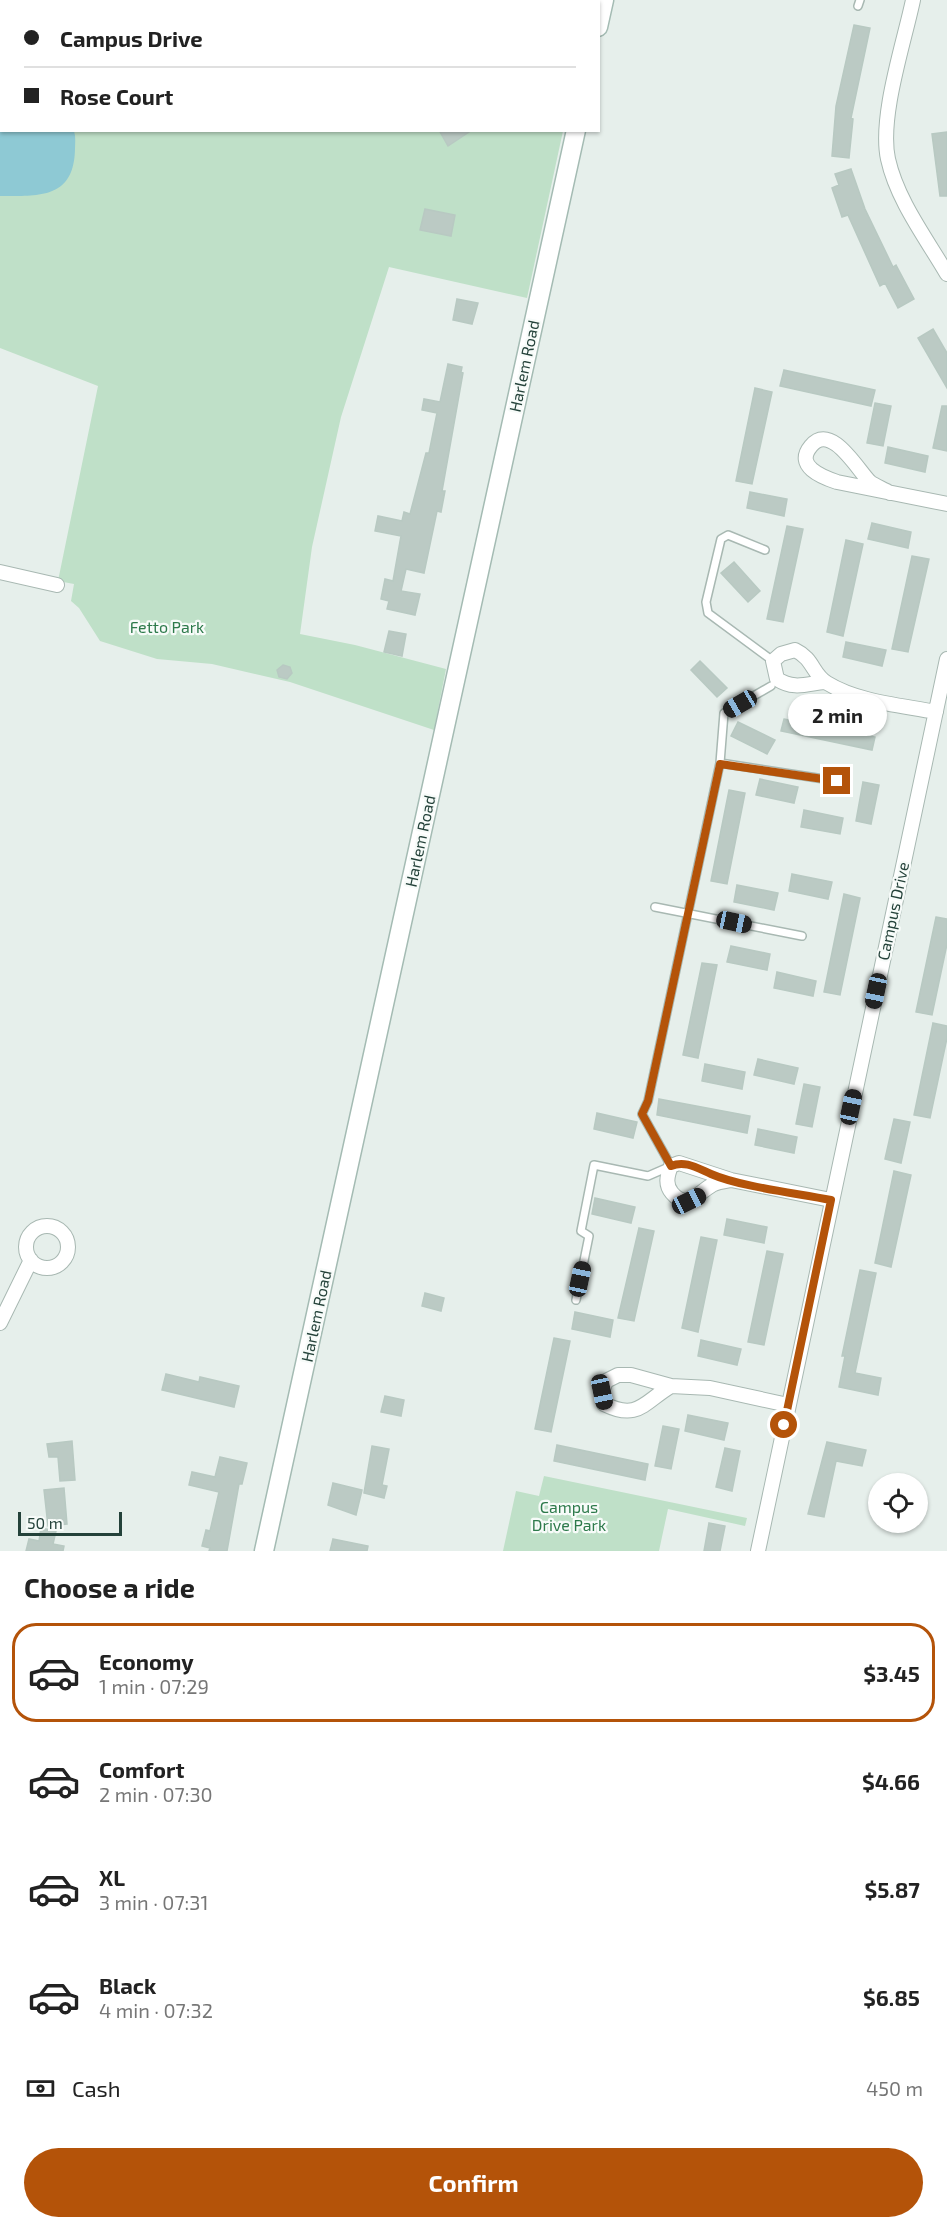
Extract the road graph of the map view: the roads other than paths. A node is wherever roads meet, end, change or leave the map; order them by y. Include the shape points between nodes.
1 (604, 0) edge
2 (913, 0) edge
3 (600, 18) edge
4 (576, 132) edge
5 (947, 274) edge
6 (890, 493) junction
7 (947, 504) edge
8 (765, 550) dead end
9 (0, 572) edge
10 (57, 585) dead end
11 (947, 659) edge
12 (773, 661) junction
13 (824, 682) junction
14 (771, 686) dead end
15 (941, 714) edge
16 (720, 764) junction
17 (837, 781) dead end
18 (656, 907) dead end
19 (688, 913) junction
20 (802, 936) dead end
21 (671, 1166) junction
22 (731, 1180) junction
23 (831, 1200) junction
24 (31, 1260) dead end
25 (576, 1300) dead end
26 (0, 1323) edge
27 (671, 1386) dead end
28 (788, 1405) junction
29 (264, 1551) edge
30 (759, 1551) edge

1 - 3 main road
2 - 5 street via 887,121 888,159 910,211
4 - 29 main road, Harlem Road
6 - 6 street via 870,482 834,443 816,441 809,447 809,469 822,477
6 - 7 street
8 - 12 lane via 728,536 721,539 706,602 708,613
9 - 10 street
11 - 15 street, Campus Drive
12 - 13 street via 777,679 787,686
12 - 13 street via 795,650 807,656
13 - 15 street via 851,694
14 - 16 lane via 724,713
15 - 23 street, Campus Drive
16 - 17 lane
16 - 19 lane
18 - 19 lane
19 - 20 lane
19 - 21 lane via 642,1114
21 - 22 street via 696,1166
21 - 22 street via 667,1178 669,1190 676,1198 689,1201 701,1196 712,1184
21 - 25 lane via 648,1176 594,1166 581,1231 589,1236
22 - 23 street
23 - 28 street, Campus Drive
24 - 26 street
27 - 28 street via 710,1388
28 - 30 street, Campus Drive

